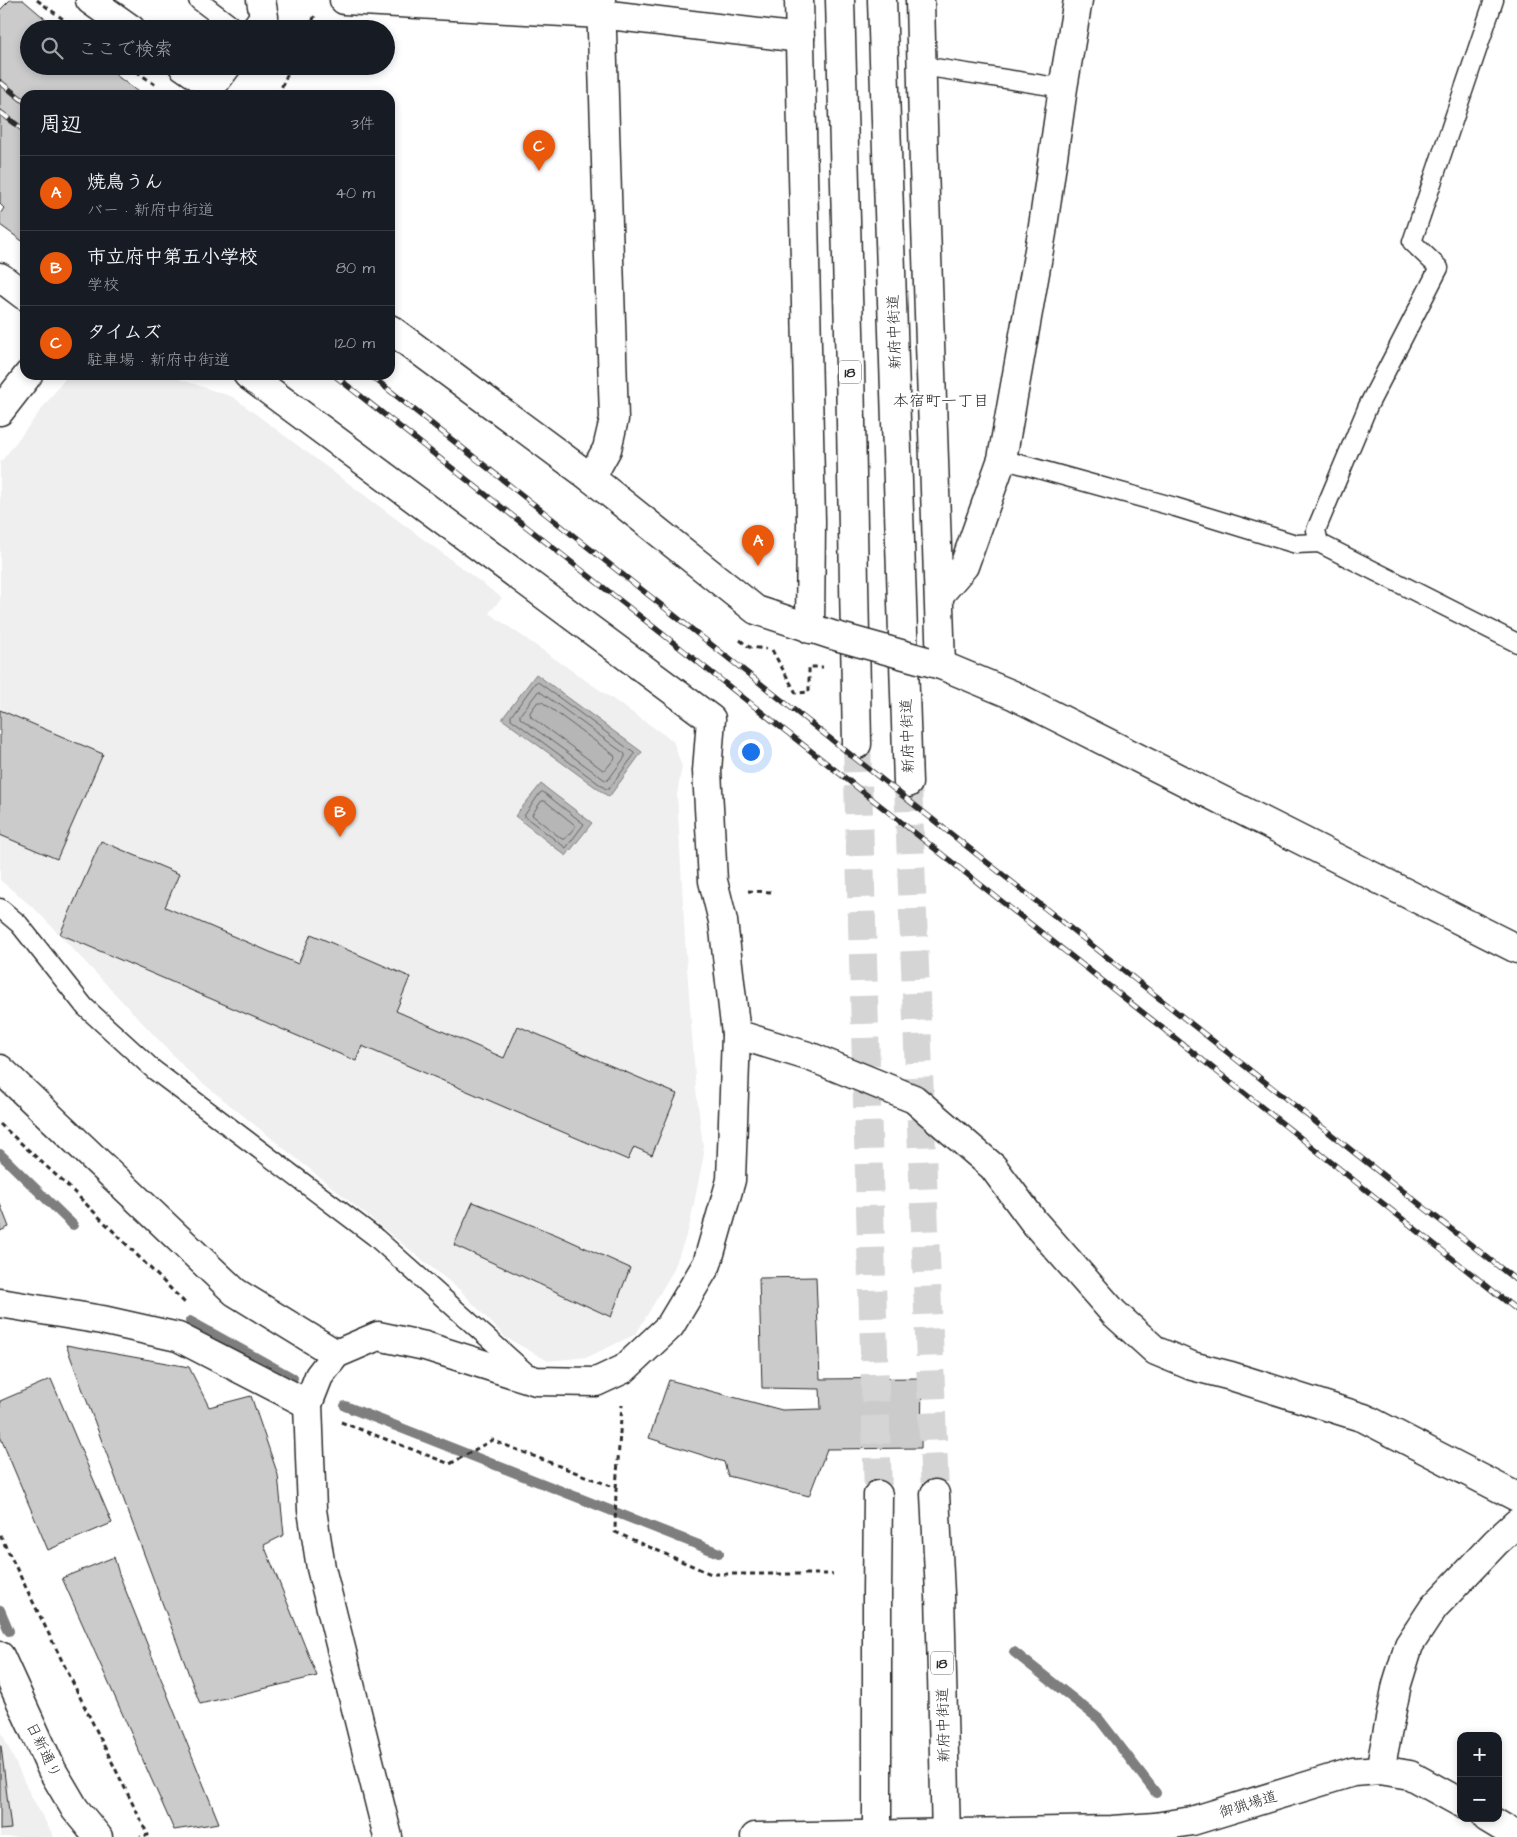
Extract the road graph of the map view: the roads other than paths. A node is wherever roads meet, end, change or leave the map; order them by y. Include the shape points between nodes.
1 (90, 0) edge
2 (198, 0) edge
3 (261, 0) edge
4 (344, 0) edge
5 (799, 0) edge
6 (840, 0) edge
7 (882, 0) edge
8 (920, 0) edge
9 (1078, 0) edge
10 (1494, 0) edge
11 (601, 7) edge
12 (118, 20) edge
13 (224, 20) edge
14 (262, 20) edge
15 (800, 38) junction
16 (922, 66) junction
17 (203, 75) edge
18 (219, 83) edge
19 (1063, 88) junction
20 (0, 277) edge
21 (20, 292) edge
22 (395, 334) edge
23 (24, 380) edge
24 (255, 380) edge
25 (0, 411) edge
26 (1002, 459) junction
27 (591, 478) junction
28 (1319, 543) junction
29 (939, 595) junction
30 (810, 629) junction
31 (1517, 644) edge
32 (934, 663) junction
33 (857, 744) tunnel mouth
34 (908, 783) tunnel mouth
35 (0, 908) edge
36 (1517, 949) edge
37 (736, 1034) junction
38 (0, 1069) edge
39 (0, 1303) edge
40 (336, 1354) junction
41 (536, 1381) junction
42 (308, 1404) junction
43 (935, 1494) tunnel mouth
44 (878, 1495) tunnel mouth
45 (1517, 1497) edge
46 (1517, 1524) edge
47 (0, 1656) edge
48 (1380, 1770) junction
49 (1457, 1801) edge
50 (1494, 1822) edge
51 (877, 1835) edge
52 (946, 1835) edge
53 (1517, 1836) edge
54 (98, 1837) edge
55 (388, 1837) edge
56 (755, 1837) edge

1 - 12 street
2 - 13 lane
3 - 14 street
4 - 11 street
5 - 15 street
6 - 33 street, 18
7 - 34 street, 新府中街道
8 - 16 street
9 - 19 street
10 - 28 lane via 1412,242 1439,268 1368,406 1316,530
11 - 15 street
11 - 27 street via 614,419 607,449
15 - 30 street via 811,521
16 - 19 lane
16 - 29 street
17 - 18 street
19 - 26 street via 1042,233
20 - 21 street
22 - 27 street
23 - 25 street
24 - 37 street via 711,719 707,771 713,880 722,921
26 - 28 lane via 1296,544
26 - 29 street via 964,566
27 - 30 street via 756,610
28 - 31 lane
29 - 32 street
30 - 32 street, bridge
32 - 36 street via 1014,695
35 - 41 lane via 18,924 85,1007 154,1070 374,1236
37 - 41 street via 731,1180 707,1264 670,1326 624,1369 596,1382
37 - 45 street via 812,1057 914,1099 993,1166 1034,1222 1114,1313 1156,1351 1192,1366 1364,1418
38 - 40 street via 235,1292
39 - 42 street via 178,1337
40 - 41 street via 378,1336 426,1346
40 - 42 street via 319,1376
42 - 55 street via 312,1510 321,1568
43 - 52 street, 新府中街道 / 18
44 - 51 street
46 - 48 street via 1434,1607 1408,1645
47 - 54 street, 日新通り via 52,1770 75,1809
48 - 49 street, 御猟場道 via 1410,1775
48 - 52 street, 御猟場道 via 1353,1772 1192,1821 1155,1827
50 - 53 street
51 - 52 street, 御猟場道
51 - 56 street, 御猟場道

